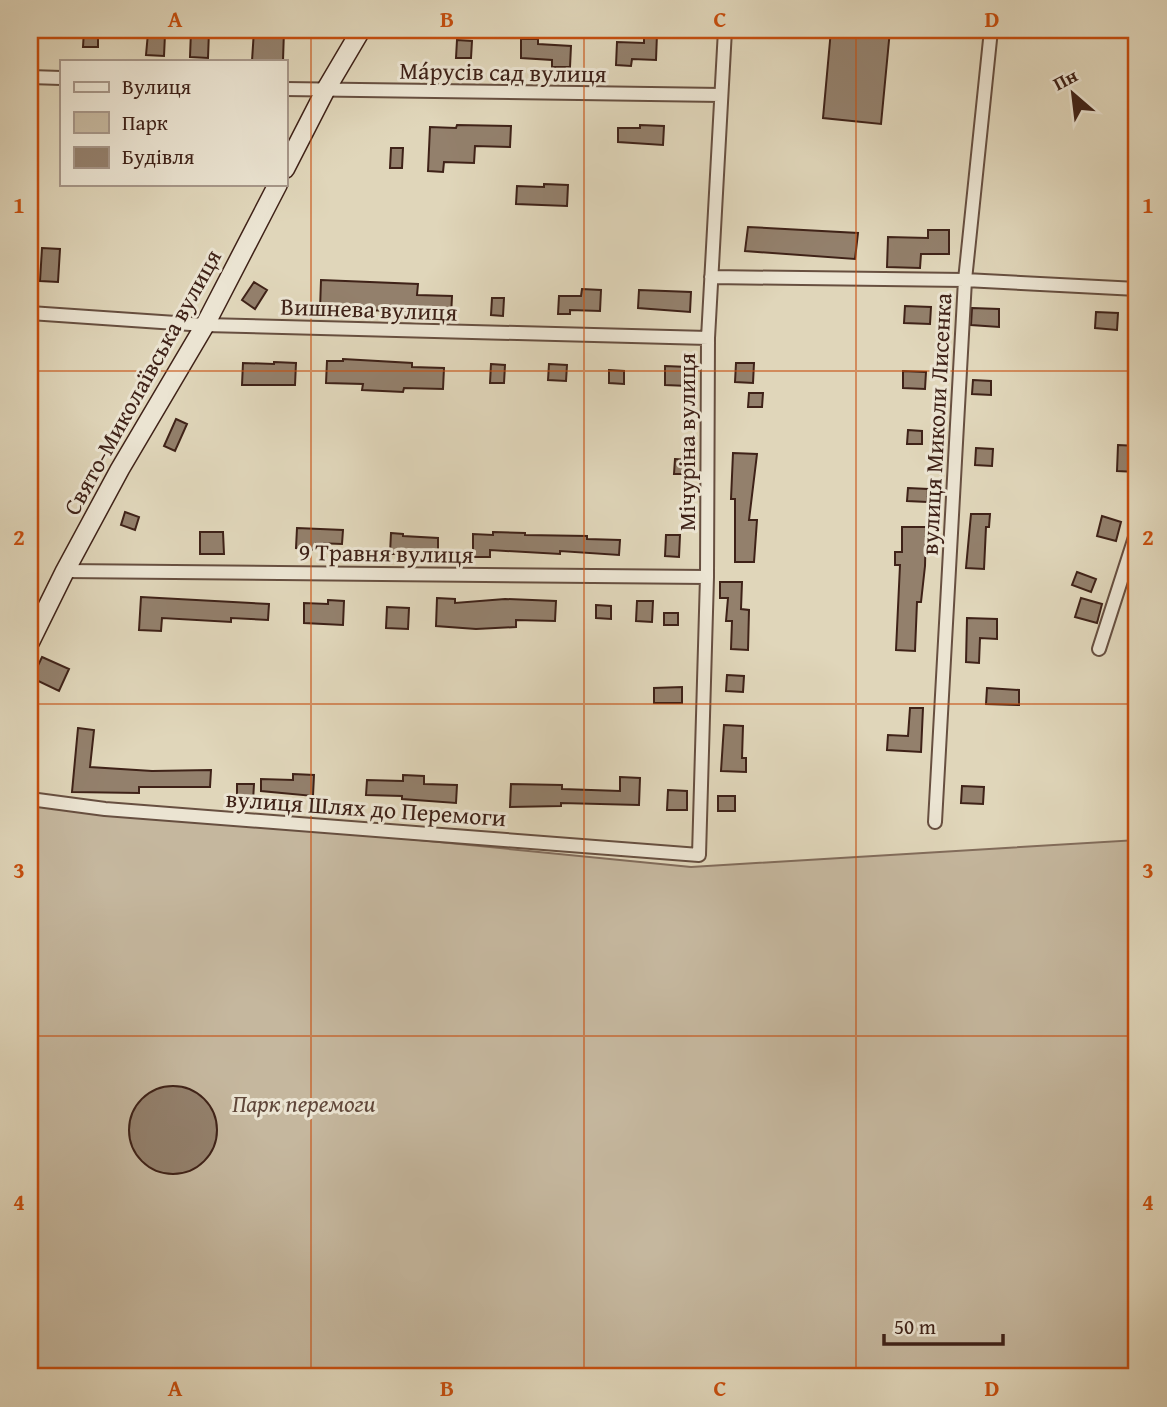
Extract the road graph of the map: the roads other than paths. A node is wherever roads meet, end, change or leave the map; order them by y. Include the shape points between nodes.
1 (361, 30) edge
2 (725, 30) edge
3 (991, 30) edge
4 (30, 77) edge
5 (60, 78) edge
6 (287, 89) edge
7 (325, 91) junction
8 (721, 95) junction
9 (287, 165) edge
10 (277, 186) edge
11 (711, 277) junction
12 (965, 280) junction
13 (1137, 289) edge
14 (30, 313) edge
15 (205, 325) junction
16 (708, 338) junction
17 (1137, 531) edge
18 (65, 571) junction
19 (707, 577) junction
20 (30, 642) edge
21 (1099, 649) dead end
22 (30, 799) edge
23 (935, 822) dead end
24 (699, 855) joint

1 - 7 street
2 - 8 street, Мічуріна вулиця
3 - 12 street, вулиця Миколи Лисенка
4 - 5 street
6 - 7 street, Мáрусів сад вулиця
7 - 8 street, Мáрусів сад вулиця
7 - 9 street
8 - 11 street, Мічуріна вулиця
10 - 15 street, Свято-Миколаївська вулиця
11 - 12 street
11 - 16 street, Мічуріна вулиця
12 - 13 street
12 - 23 street, вулиця Миколи Лисенка
14 - 15 street, Вишнева вулиця
15 - 16 street, Вишнева вулиця
15 - 18 street, Свято-Миколаївська вулиця
16 - 19 street, Мічуріна вулиця
17 - 21 street
18 - 19 street, 9 Травня вулиця
18 - 20 street, Свято-Миколаївська вулиця
19 - 24 street, Мічуріна вулиця
22 - 24 street, вулиця Шлях до Перемоги via 105,810

